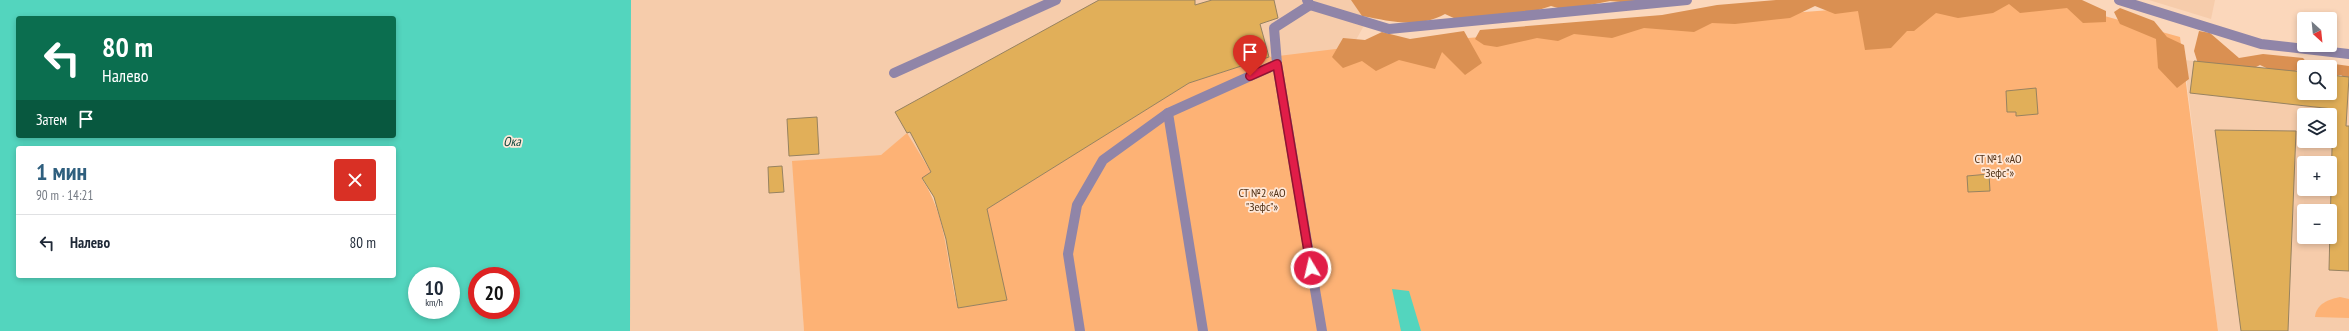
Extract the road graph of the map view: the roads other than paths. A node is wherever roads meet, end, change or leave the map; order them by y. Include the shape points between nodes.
1 (1056, 0) edge
2 (1687, 0) edge
3 (2119, 0) edge
4 (1308, 3) edge
5 (2349, 54) edge
6 (1277, 64) junction
7 (894, 74) dead end
8 (1168, 113) junction
9 (1080, 331) edge
10 (1203, 331) edge
11 (1322, 331) edge

1 - 7 lane
2 - 4 lane via 1389,29
3 - 5 lane via 2261,44
4 - 6 lane via 1274,28
6 - 8 lane
6 - 11 lane
8 - 9 lane via 1103,160 1077,205 1068,254
8 - 10 lane

